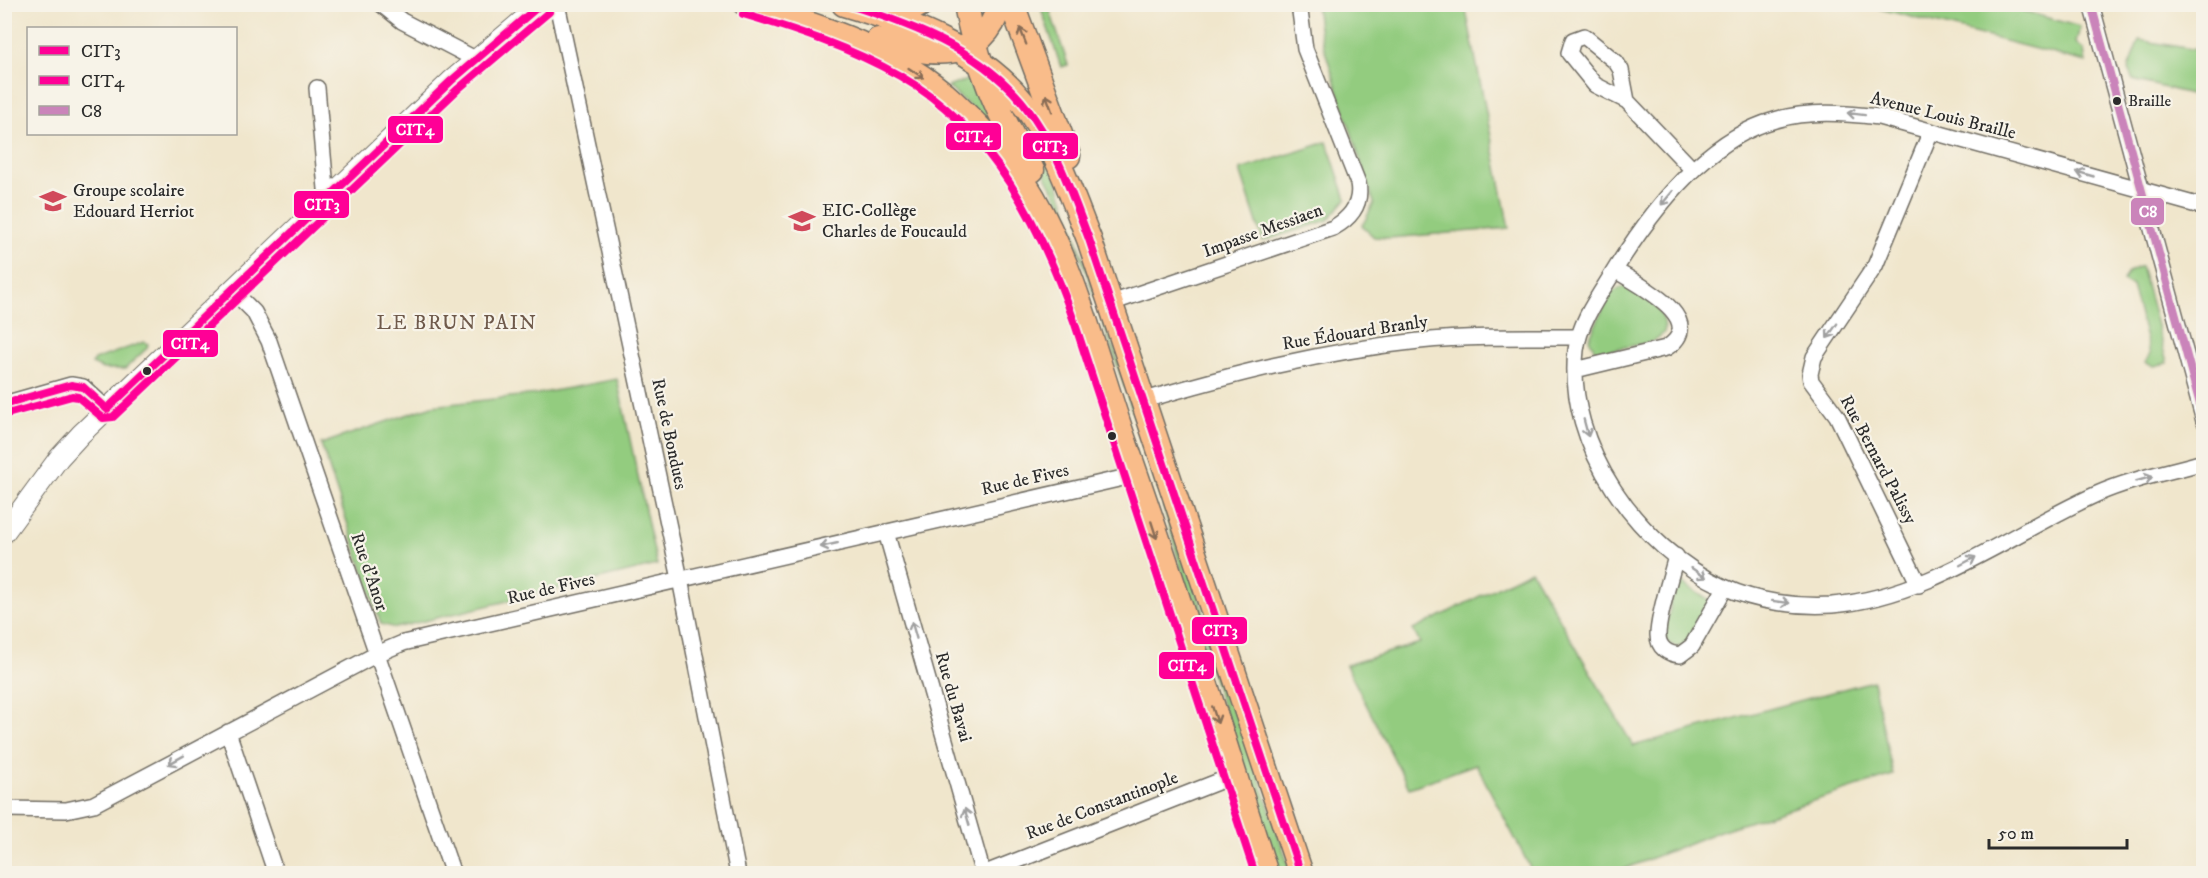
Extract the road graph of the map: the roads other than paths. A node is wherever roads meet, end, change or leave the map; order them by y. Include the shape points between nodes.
1 (381, 4) edge
2 (542, 4) edge
3 (557, 4) edge
4 (746, 4) edge
5 (844, 4) edge
6 (921, 4) edge
7 (966, 4) edge
8 (1000, 4) edge
9 (1012, 4) edge
10 (1299, 4) edge
11 (2091, 4) edge
12 (884, 16) junction
13 (809, 23) junction
14 (970, 53) junction
15 (475, 59) junction
16 (317, 88) dead end
17 (1627, 101) dead end
18 (1931, 131) junction
19 (1693, 170) junction
20 (2141, 189) junction
21 (327, 200) junction
22 (2204, 207) edge
23 (1089, 239) junction
24 (1615, 270) junction
25 (233, 291) junction
26 (1111, 303) junction
27 (1082, 313) junction
28 (1579, 337) junction
29 (1575, 370) junction
30 (1142, 401) junction
31 (4, 404) edge
32 (107, 409) junction
33 (2204, 421) edge
34 (2204, 462) edge
35 (1136, 475) junction
36 (886, 532) junction
37 (4, 533) edge
38 (1676, 556) junction
39 (680, 579) junction
40 (1919, 585) junction
41 (1725, 588) junction
42 (377, 654) junction
43 (228, 732) junction
44 (1235, 775) junction
45 (4, 809) edge
46 (276, 873) edge
47 (453, 873) edge
48 (738, 873) edge
49 (983, 873) edge
50 (1266, 873) edge
51 (1301, 873) edge

1 - 15 street via 402,21
2 - 15 street
3 - 39 street, Rue de Bondues
4 - 13 main road
5 - 12 main road
6 - 12 main road via 902,14
7 - 14 main road
8 - 14 main road
23 -> 9 main road via 1066,152
10 - 26 street, Impasse Messiaen via 1305,49 1358,183 1356,208 1333,228
11 - 20 street
12 - 14 main road
13 - 14 main road via 920,51
13 -> 27 main road via 906,65 952,101 987,136 1034,198
14 - 23 main road via 1031,114 1052,152
14 - 27 main road via 1055,214 1074,272
15 - 21 street
16 - 21 street
17 - 19 street
18 -> 19 street, Avenue Louis Braille via 1848,113 1795,116 1752,129
20 -> 18 street, Avenue Louis Braille
18 -> 40 street, Rue Bernard Palissy via 1882,250 1865,283 1811,364 1811,381 1837,416
19 -> 24 street, Avenue Louis Braille via 1654,214
20 - 22 street, Avenue Louis Braille
20 - 33 street
21 - 25 street
23 - 26 main road
24 - 28 street, Avenue Louis Braille
24 - 29 street via 1675,313 1681,331 1666,348
25 - 32 street
25 - 42 street, Rue d'Anor via 254,312 269,341
26 - 30 main road
27 - 35 main road
28 - 29 street, Avenue Louis Braille
28 - 30 street, Rue Édouard Branly via 1467,338 1396,344 1282,363
29 -> 38 street, Avenue Louis Braille via 1585,425 1603,474 1623,503
30 - 51 main road
31 - 32 street via 71,385 82,387
32 - 37 street via 69,447
40 -> 34 street, Avenue Louis Braille via 2099,494
35 - 36 street, Rue de Fives
35 -> 44 main road
36 -> 39 street, Rue de Fives
49 -> 36 street, Rue du Bavai
38 -> 41 street, Avenue Louis Braille
38 - 41 street via 1658,636 1668,653 1680,654 1692,646
39 - 42 street, Rue de Fives via 414,640
39 - 48 street, Rue de Bondues
41 -> 40 street, Avenue Louis Braille via 1771,601 1818,605 1882,596
42 - 43 street, Rue de Fives
42 - 47 street, Rue d'Anor
43 -> 45 street, Rue de Fives via 84,808
43 - 46 street
44 - 49 street, Rue de Constantinople
44 - 50 main road

